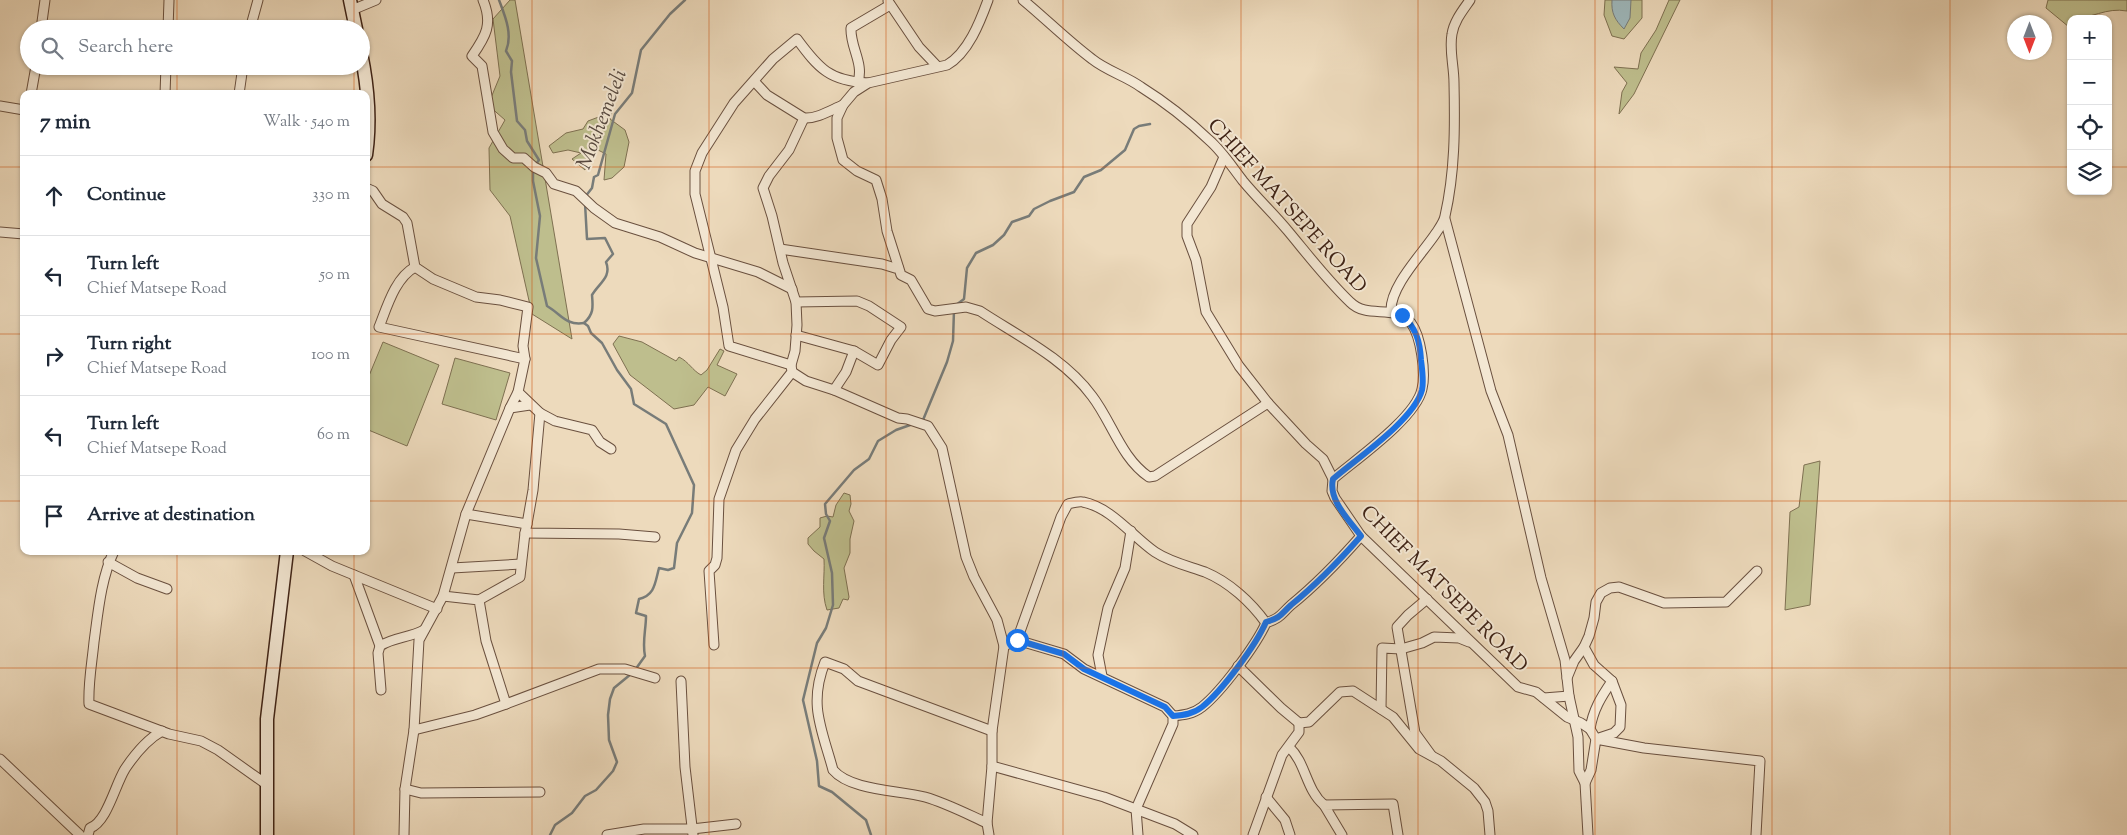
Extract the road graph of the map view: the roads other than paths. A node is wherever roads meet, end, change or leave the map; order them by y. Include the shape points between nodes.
1 (45, 0) edge
2 (169, 0) edge
3 (258, 0) edge
4 (376, 0) edge
5 (483, 0) edge
6 (988, 0) edge
7 (1023, 0) edge
8 (1470, 0) edge
9 (889, 2) edge
10 (351, 5) edge
11 (42, 20) edge
12 (168, 20) edge
13 (252, 20) edge
14 (354, 20) edge
15 (938, 66) junction
16 (34, 75) edge
17 (166, 75) edge
18 (242, 75) edge
19 (366, 75) edge
20 (754, 81) junction
21 (858, 82) junction
22 (868, 83) junction
23 (32, 90) edge
24 (165, 90) edge
25 (240, 90) edge
26 (368, 90) edge
27 (843, 105) junction
28 (0, 106) edge
29 (20, 109) edge
30 (804, 118) junction
31 (1224, 157) junction
32 (370, 190) edge
33 (1445, 219) junction
34 (0, 232) edge
35 (20, 234) edge
36 (780, 250) junction
37 (710, 257) junction
38 (415, 267) junction
39 (898, 267) junction
40 (792, 288) junction
41 (796, 302) junction
42 (1391, 310) junction
43 (796, 335) junction
44 (854, 351) junction
45 (524, 359) junction
46 (791, 369) junction
47 (834, 390) junction
48 (518, 392) junction
49 (1268, 403) junction
50 (530, 405) junction
51 (510, 408) junction
52 (540, 413) junction
53 (611, 449) dead end
54 (1333, 479) junction
55 (466, 514) junction
56 (526, 529) junction
57 (1131, 531) junction
58 (1361, 536) junction
59 (655, 537) dead end
60 (112, 555) edge
61 (288, 555) edge
62 (313, 555) edge
63 (108, 562) junction
64 (521, 564) junction
65 (452, 568) junction
66 (1757, 571) dead end
67 (354, 575) junction
68 (167, 589) dead end
69 (443, 596) junction
70 (1426, 599) junction
71 (479, 600) junction
72 (437, 609) junction
73 (1266, 622) junction
74 (424, 630) junction
75 (1017, 640) junction
76 (714, 644) dead end
77 (1474, 644) junction
78 (380, 646) junction
79 (1004, 646) junction
80 (1584, 647) junction
81 (1401, 648) junction
82 (1238, 666) junction
83 (1102, 676) junction
84 (655, 678) dead end
85 (1567, 678) junction
86 (681, 681) dead end
87 (1612, 681) junction
88 (381, 690) dead end
89 (1569, 696) junction
90 (1544, 698) junction
91 (506, 704) junction
92 (1381, 709) junction
93 (1173, 716) junction
94 (1574, 720) junction
95 (1298, 723) junction
96 (1590, 729) junction
97 (414, 730) junction
98 (162, 731) junction
99 (992, 732) junction
100 (1596, 739) junction
101 (1289, 747) junction
102 (1432, 757) junction
103 (0, 759) edge
104 (992, 766) junction
105 (1585, 783) junction
106 (266, 784) junction
107 (405, 789) junction
108 (540, 792) dead end
109 (1266, 797) junction
110 (1324, 804) junction
111 (1136, 809) junction
112 (987, 823) junction
113 (736, 824) dead end
114 (692, 832) edge
115 (80, 835) edge
116 (88, 835) edge
117 (267, 835) edge
118 (404, 835) edge
119 (607, 835) edge
120 (989, 835) edge
121 (1138, 835) edge
122 (1193, 835) edge
123 (1253, 835) edge
124 (1290, 835) edge
125 (1342, 835) edge
126 (1398, 835) edge
127 (1490, 835) edge
128 (1588, 835) edge
129 (1756, 835) edge

1 - 11 street
2 - 12 street
3 - 13 street
4 - 10 street
5 - 37 street via 487,32 472,56 482,66 493,132 503,149 512,158 524,158 546,172 554,184 576,191 615,223
6 - 15 street via 975,31 957,59
7 - 31 street, CHIEF MATSEPE ROAD via 1093,60 1174,109 1212,141
8 - 33 street via 1452,34 1454,164
9 - 15 street via 919,47
9 - 21 street via 851,28 860,67
10 - 14 street
15 - 22 street
16 - 23 street
17 - 24 street
18 - 25 street
19 - 26 street
20 - 21 street via 773,59 798,39 821,68 840,78
20 - 30 street via 767,95
20 - 37 street via 734,103 702,153 695,171 695,194
21 - 22 street
22 - 27 street
27 - 30 street
27 - 39 street via 837,118 837,138 843,160 876,180
28 - 29 street
30 - 36 street via 789,150 763,188
31 - 42 street, CHIEF MATSEPE ROAD via 1352,304 1363,310
31 - 49 street, CHIEF MATSEPE ROAD via 1187,224 1187,236 1196,260 1206,312 1239,366
32 - 38 street via 382,204 407,223
33 - 42 street via 1405,276 1392,298
33 - 85 street via 1491,390 1508,435
34 - 35 street
36 - 39 street
36 - 40 street
37 - 40 street via 758,272
37 - 46 street via 724,307 729,346
38 - 45 street via 433,279 476,297 528,307
38 - 45 street via 408,271 392,296 379,327
39 - 49 street via 901,275 911,280 928,309 935,312 966,308 980,311 1058,361 1093,397 1130,459 1149,477
40 - 41 street
41 - 43 street
41 - 44 street via 857,301 901,327 878,365
42 - 54 street via 1412,324 1418,335 1422,389 1416,404 1377,445
43 - 44 street
43 - 46 street
44 - 47 street
45 - 48 street
46 - 47 street via 806,381
46 - 76 street via 743,437 719,499 717,558 709,571
47 - 79 street via 898,418 928,426 934,435 942,448 966,557 996,620
48 - 50 street
48 - 51 street
49 - 54 street, CHIEF MATSEPE ROAD via 1323,459
50 - 51 street
50 - 52 street
51 - 55 street
52 - 53 street via 555,421 592,430 600,442
52 - 56 street
54 - 58 street, CHIEF MATSEPE ROAD via 1335,498
55 - 56 street
55 - 65 street
56 - 59 street
56 - 64 street
57 - 73 street via 1155,552 1186,567 1206,572 1232,588
57 - 75 street via 1100,509 1082,501 1068,504
57 - 83 street via 1125,568 1108,608 1098,655
58 - 70 street, CHIEF MATSEPE ROAD
58 - 73 street via 1280,618
60 - 63 street
61 - 106 street via 267,719
62 - 67 street
63 - 68 street
63 - 98 street via 96,620 89,704
64 - 65 street
64 - 71 street via 520,577
65 - 69 street
66 - 80 street via 1726,602 1664,603 1620,587 1610,588 1601,593 1596,602
67 - 72 street
67 - 78 street
69 - 71 street
69 - 72 street
70 - 77 street, CHIEF MATSEPE ROAD
70 - 81 street via 1398,627
71 - 91 street via 486,641
72 - 74 street
73 - 82 street via 1262,633
74 - 78 street
74 - 97 street via 419,640
75 - 79 street
75 - 83 street via 1064,654 1084,669
77 - 81 street via 1459,638 1434,637
77 - 90 street, CHIEF MATSEPE ROAD via 1518,687
78 - 88 street
79 - 99 street
80 - 85 street
80 - 87 street via 1594,665
81 - 92 street via 1382,648
81 - 102 street via 1415,733
82 - 93 street via 1202,706 1187,715
82 - 95 street
83 - 93 street via 1165,707
84 - 91 street via 625,669 599,669
85 - 89 street
86 - 114 street
87 - 96 street via 1596,705
87 - 100 street via 1621,705 1620,727
89 - 90 street
89 - 94 street
90 - 94 street, CHIEF MATSEPE ROAD
91 - 97 street
92 - 95 street via 1353,691 1340,692 1310,722
92 - 102 street via 1393,717 1419,749
93 - 111 street via 1173,724
94 - 96 street, CHIEF MATSEPE ROAD
94 - 105 street via 1579,771
95 - 101 street via 1299,732
96 - 100 street
97 - 107 street
98 - 106 street via 201,741
98 - 116 street via 149,738 124,770 107,808
99 - 104 street
99 - 112 street via 858,681 844,669 825,662 819,678 816,708 833,770 838,776 866,787 927,798
100 - 105 street via 1591,770
100 - 129 street via 1644,748 1760,760
101 - 109 street via 1282,755
101 - 110 street via 1301,764 1316,798
102 - 127 street via 1441,760 1480,795 1488,811
103 - 115 street
104 - 111 street
104 - 112 street
105 - 128 street
106 - 117 street
107 - 108 street via 421,793
107 - 118 street
109 - 123 street
109 - 124 street via 1285,820
110 - 125 street
110 - 126 street via 1393,804
111 - 121 street
111 - 122 street via 1175,824
112 - 120 street
113 - 114 street
114 - 119 street via 644,829

